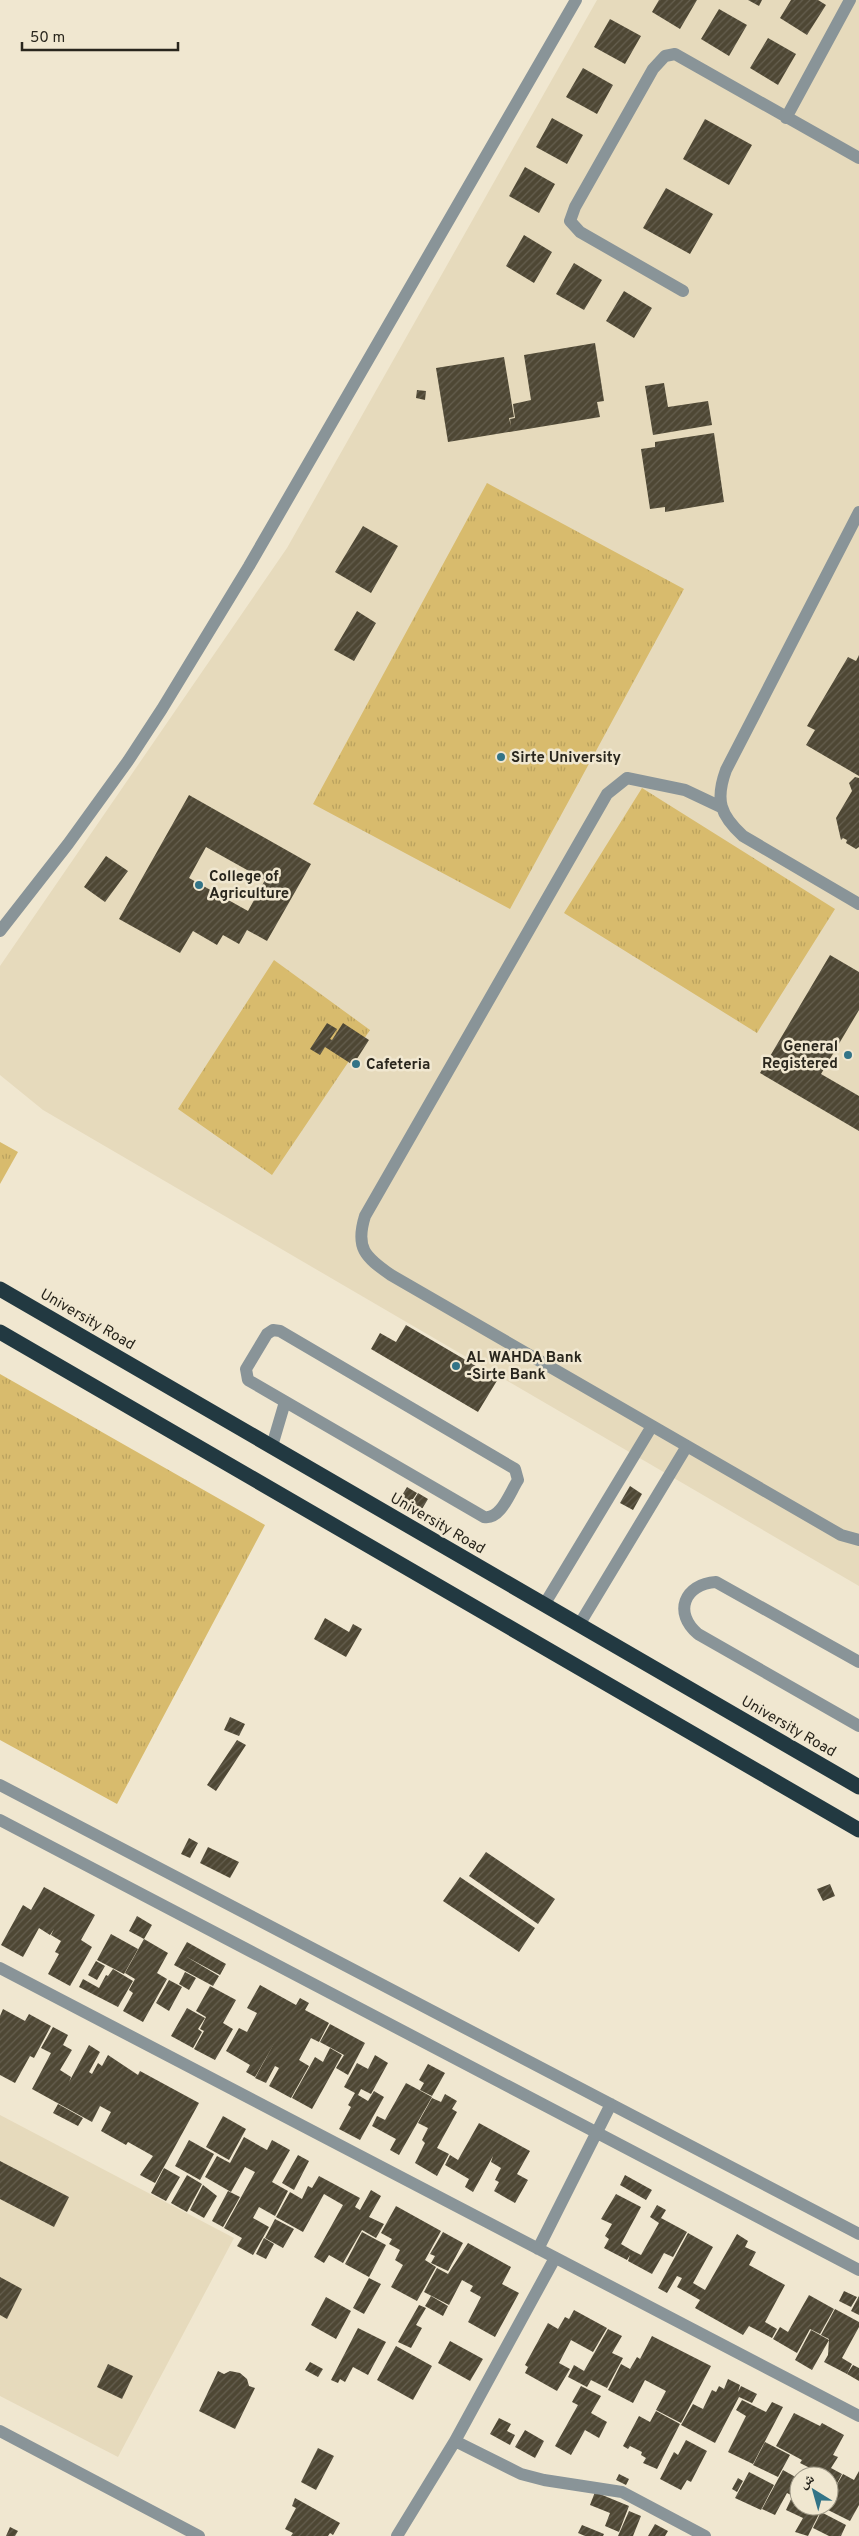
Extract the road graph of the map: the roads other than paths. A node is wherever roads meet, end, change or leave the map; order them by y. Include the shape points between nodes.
1 (576, 0) edge
2 (850, 0) edge
3 (786, 118) junction
4 (859, 158) edge
5 (683, 291) dead end
6 (859, 512) edge
7 (721, 807) junction
8 (859, 904) edge
9 (0, 931) edge
10 (0, 1288) edge
11 (0, 1332) edge
12 (285, 1402) junction
13 (652, 1426) junction
14 (272, 1446) junction
15 (686, 1446) junction
16 (859, 1540) edge
17 (544, 1605) junction
18 (579, 1625) junction
19 (859, 1662) edge
20 (859, 1726) edge
21 (0, 1786) edge
22 (859, 1787) edge
23 (0, 1820) edge
24 (859, 1830) edge
25 (0, 1968) edge
26 (611, 2104) junction
27 (598, 2132) junction
28 (859, 2234) edge
29 (538, 2249) junction
30 (555, 2258) junction
31 (859, 2270) edge
32 (859, 2416) edge
33 (0, 2431) edge
34 (456, 2441) junction
35 (199, 2536) edge
36 (397, 2536) edge
37 (705, 2536) edge

1 - 9 street via 249,566 162,709 68,844
2 - 3 street
3 - 4 street
3 - 5 street via 674,54 665,56 653,69 570,221 580,232
6 - 7 street via 726,770 719,788
7 - 8 street via 729,823 743,836
7 - 13 street via 685,790 627,778 607,794 365,1216 360,1234 363,1252 390,1275
10 - 14 highway, University Road
11 - 24 highway
12 - 12 street via 251,1383 245,1373 267,1334 273,1330 280,1331 515,1469 518,1480 498,1513 484,1517
12 - 14 street
13 - 15 street
13 - 17 street
14 - 17 highway, University Road
15 - 16 street via 841,1535
15 - 18 street
17 - 18 highway, University Road
18 - 22 highway, University Road
19 - 20 street via 716,1582 695,1587 684,1606 685,1618 698,1634
21 - 26 street
23 - 27 street
25 - 29 street
26 - 27 street
26 - 28 street
27 - 29 street
27 - 31 street
29 - 30 street
30 - 32 street
30 - 34 street
33 - 35 street
34 - 36 street
34 - 37 street via 521,2474 622,2492

